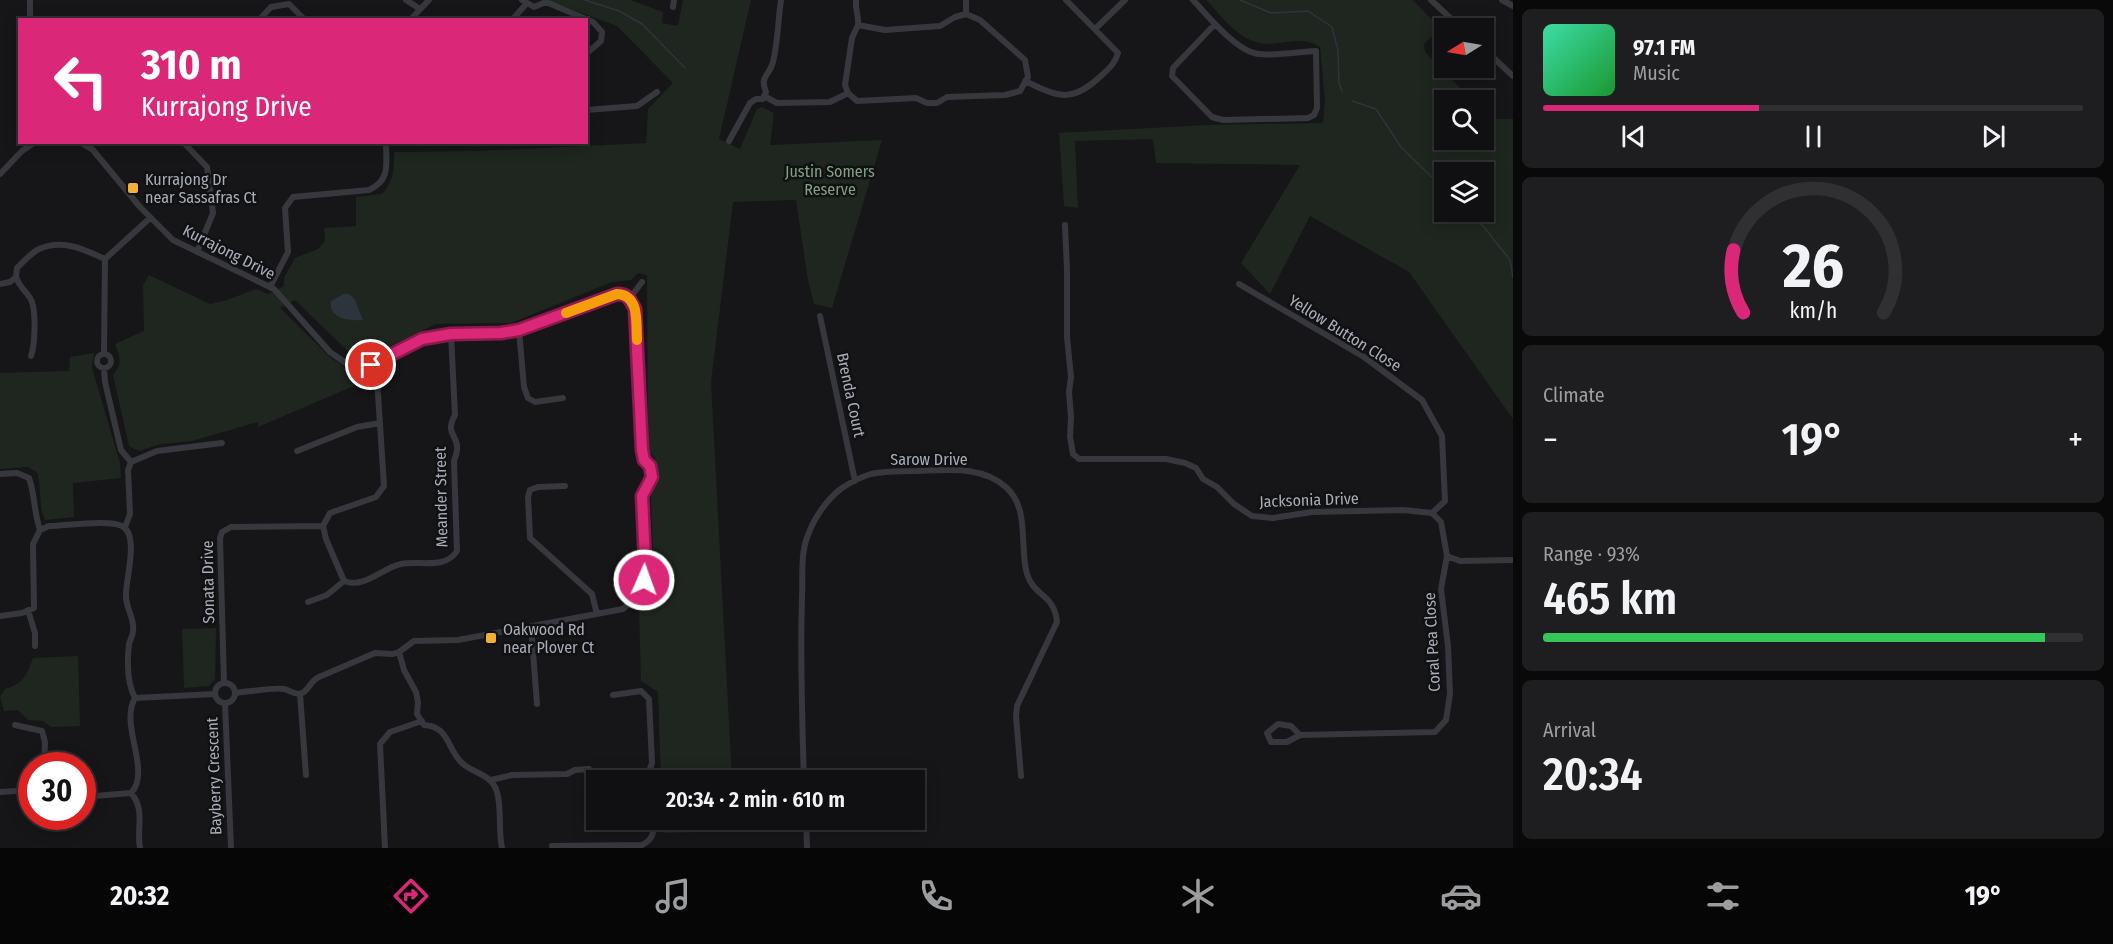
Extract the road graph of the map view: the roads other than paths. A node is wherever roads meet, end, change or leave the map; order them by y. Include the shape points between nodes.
1 (30, 0) edge
2 (406, 0) edge
3 (429, 0) edge
4 (781, 0) edge
5 (856, 0) edge
6 (966, 0) edge
7 (1066, 0) edge
8 (1125, 0) edge
9 (1193, 0) edge
10 (1431, 0) edge
11 (1502, 0) edge
12 (524, 2) edge
13 (281, 3) edge
14 (1513, 6) edge
15 (420, 9) junction
16 (966, 14) junction
17 (30, 18) edge
18 (261, 18) edge
19 (303, 18) edge
20 (412, 18) edge
21 (513, 18) edge
22 (584, 18) edge
23 (1450, 18) edge
24 (588, 20) edge
25 (1215, 24) junction
26 (858, 25) junction
27 (1095, 29) junction
28 (588, 52) edge
29 (1494, 58) edge
30 (1513, 76) edge
31 (1026, 81) junction
32 (657, 92) dead end
33 (848, 93) junction
34 (764, 96) junction
35 (588, 110) edge
36 (729, 141) dead end
37 (32, 144) edge
38 (83, 144) edge
39 (185, 144) edge
40 (386, 144) edge
41 (0, 174) edge
42 (150, 218) junction
43 (1065, 225) dead end
44 (197, 252) junction
45 (105, 259) junction
46 (16, 277) junction
47 (642, 282) dead end
48 (0, 284) edge
49 (1239, 284) dead end
50 (270, 287) junction
51 (630, 298) junction
52 (820, 316) dead end
53 (519, 330) junction
54 (451, 334) junction
55 (31, 356) dead end
56 (376, 363) junction
57 (563, 398) dead end
58 (380, 423) junction
59 (222, 443) dead end
60 (297, 451) dead end
61 (131, 462) junction
62 (0, 474) edge
63 (855, 481) junction
64 (565, 486) dead end
65 (1432, 513) junction
66 (323, 526) junction
67 (125, 527) junction
68 (40, 530) junction
69 (1447, 556) junction
70 (1513, 561) edge
71 (344, 581) junction
72 (308, 602) dead end
73 (28, 610) junction
74 (597, 614) junction
75 (0, 616) edge
76 (531, 626) junction
77 (35, 646) dead end
78 (399, 652) junction
79 (224, 684) junction
80 (235, 693) junction
81 (215, 694) junction
82 (300, 694) junction
83 (613, 695) dead end
84 (135, 698) junction
85 (225, 703) junction
86 (537, 704) dead end
87 (422, 721) junction
88 (15, 725) dead end
89 (1300, 735) junction
90 (45, 752) edge
91 (590, 770) edge
92 (650, 770) edge
93 (804, 770) edge
94 (306, 775) dead end
95 (1021, 776) dead end
96 (491, 780) junction
97 (18, 791) edge
98 (0, 792) edge
99 (130, 793) junction
100 (96, 796) edge
101 (654, 830) edge
102 (806, 830) edge
103 (552, 846) dead end
104 (138, 847) edge
105 (231, 848) edge
106 (384, 848) edge
107 (502, 848) edge
108 (807, 848) edge

1 - 17 street
2 - 15 street
3 - 15 street
4 - 34 street via 773,65 764,76
5 - 26 street
6 - 16 street
7 - 27 street
8 - 27 street
9 - 25 street
10 - 23 street
11 - 14 street
12 - 21 street
12 - 22 street via 534,7 546,2
13 - 18 street
13 - 19 street via 289,4
15 - 20 street
16 - 26 street via 940,26 885,30
16 - 31 street via 980,20 1025,60
24 - 28 street via 602,33 602,41
25 - 25 street via 1245,50 1258,54 1316,51 1314,115 1223,120 1212,117 1172,76 1173,68
26 - 33 street via 846,73
27 - 31 street via 1118,53 1116,62 1087,89 1067,96
29 - 30 street
31 - 33 street via 1020,91 1005,95 947,97 937,103 916,98 857,101
32 - 35 street via 638,106
33 - 34 street via 830,102 777,103
34 - 36 street via 750,104
37 - 41 street
38 - 42 street, Kurrajong Drive via 93,150
39 - 44 street via 207,167 213,213
40 - 50 street via 387,172 379,186 293,197 285,208 288,252
42 - 44 street, Kurrajong Drive via 173,240
42 - 45 street
43 - 65 street, Jacksonia Drive via 1070,437 1073,454 1079,459 1166,459 1185,463 1197,468 1203,479 1252,516 1404,510
44 - 50 street, Kurrajong Drive
45 - 46 street via 80,246 43,248 16,268
45 - 61 street via 104,354 97,361 104,368 122,450
46 - 48 street
46 - 55 street via 33,304
47 - 51 street
49 - 65 street, Yellow Button Close via 1364,357 1422,400 1442,436 1445,501
50 - 56 street, Kurrajong Drive via 330,352 350,366
51 - 53 street, Kurrajong Drive via 617,294
51 - 74 street via 635,309 642,450 652,477 642,496 644,580 637,596 623,609
52 - 63 street, Brenda Court
53 - 54 street, Kurrajong Drive
53 - 57 street via 528,398 535,402
54 - 56 street, Kurrajong Drive via 422,339
54 - 71 street, Meander Street via 455,415 450,423 458,449 454,461 457,551 445,563 398,565 367,580 352,584
56 - 58 street
58 - 60 street via 357,427
58 - 66 street via 384,486 376,498 330,513
59 - 61 street via 157,451
61 - 67 street via 130,514
62 - 68 street via 17,473 29,478
63 - 93 street, Sarow Drive via 826,503 807,537 800,660
63 - 95 street, Sarow Drive via 889,472 962,470 995,478 1013,494 1020,507 1027,575 1056,610 1057,622 1017,706
64 - 74 street via 530,490 530,538 592,594
65 - 69 street via 1441,522
66 - 71 street
66 - 79 street, Sonata Drive via 231,527 222,532
67 - 68 street via 114,523 49,526
67 - 84 street via 131,549 125,594 134,634 129,641 128,663
68 - 73 street via 33,544 34,608
69 - 70 street via 1460,561
69 - 89 street, Coral Pea Close via 1441,590 1448,646 1446,720 1435,732
71 - 72 street via 327,595
73 - 75 street
73 - 77 street
74 - 76 street
76 - 78 street via 458,640 414,641
76 - 86 street
78 - 82 street via 375,653 312,680
78 - 87 street via 416,692 417,714
79 - 80 street via 232,686
79 - 81 street
80 - 82 street via 284,689
80 - 85 street
81 - 84 street
81 - 85 street
82 - 94 street
83 - 92 street via 641,691 649,699
84 - 99 street via 131,725 137,781
85 - 105 street, Bayberry Crescent
87 - 96 street via 442,732 461,762
87 - 106 street via 390,732 380,744
88 - 90 street via 42,731
89 - 89 street, Coral Pea Close via 1287,742 1272,742 1267,733 1278,724 1291,726
91 - 96 street
96 - 107 street via 497,792
97 - 98 street
99 - 100 street
99 - 104 street via 139,808
101 - 103 street via 650,841 642,845
102 - 108 street

